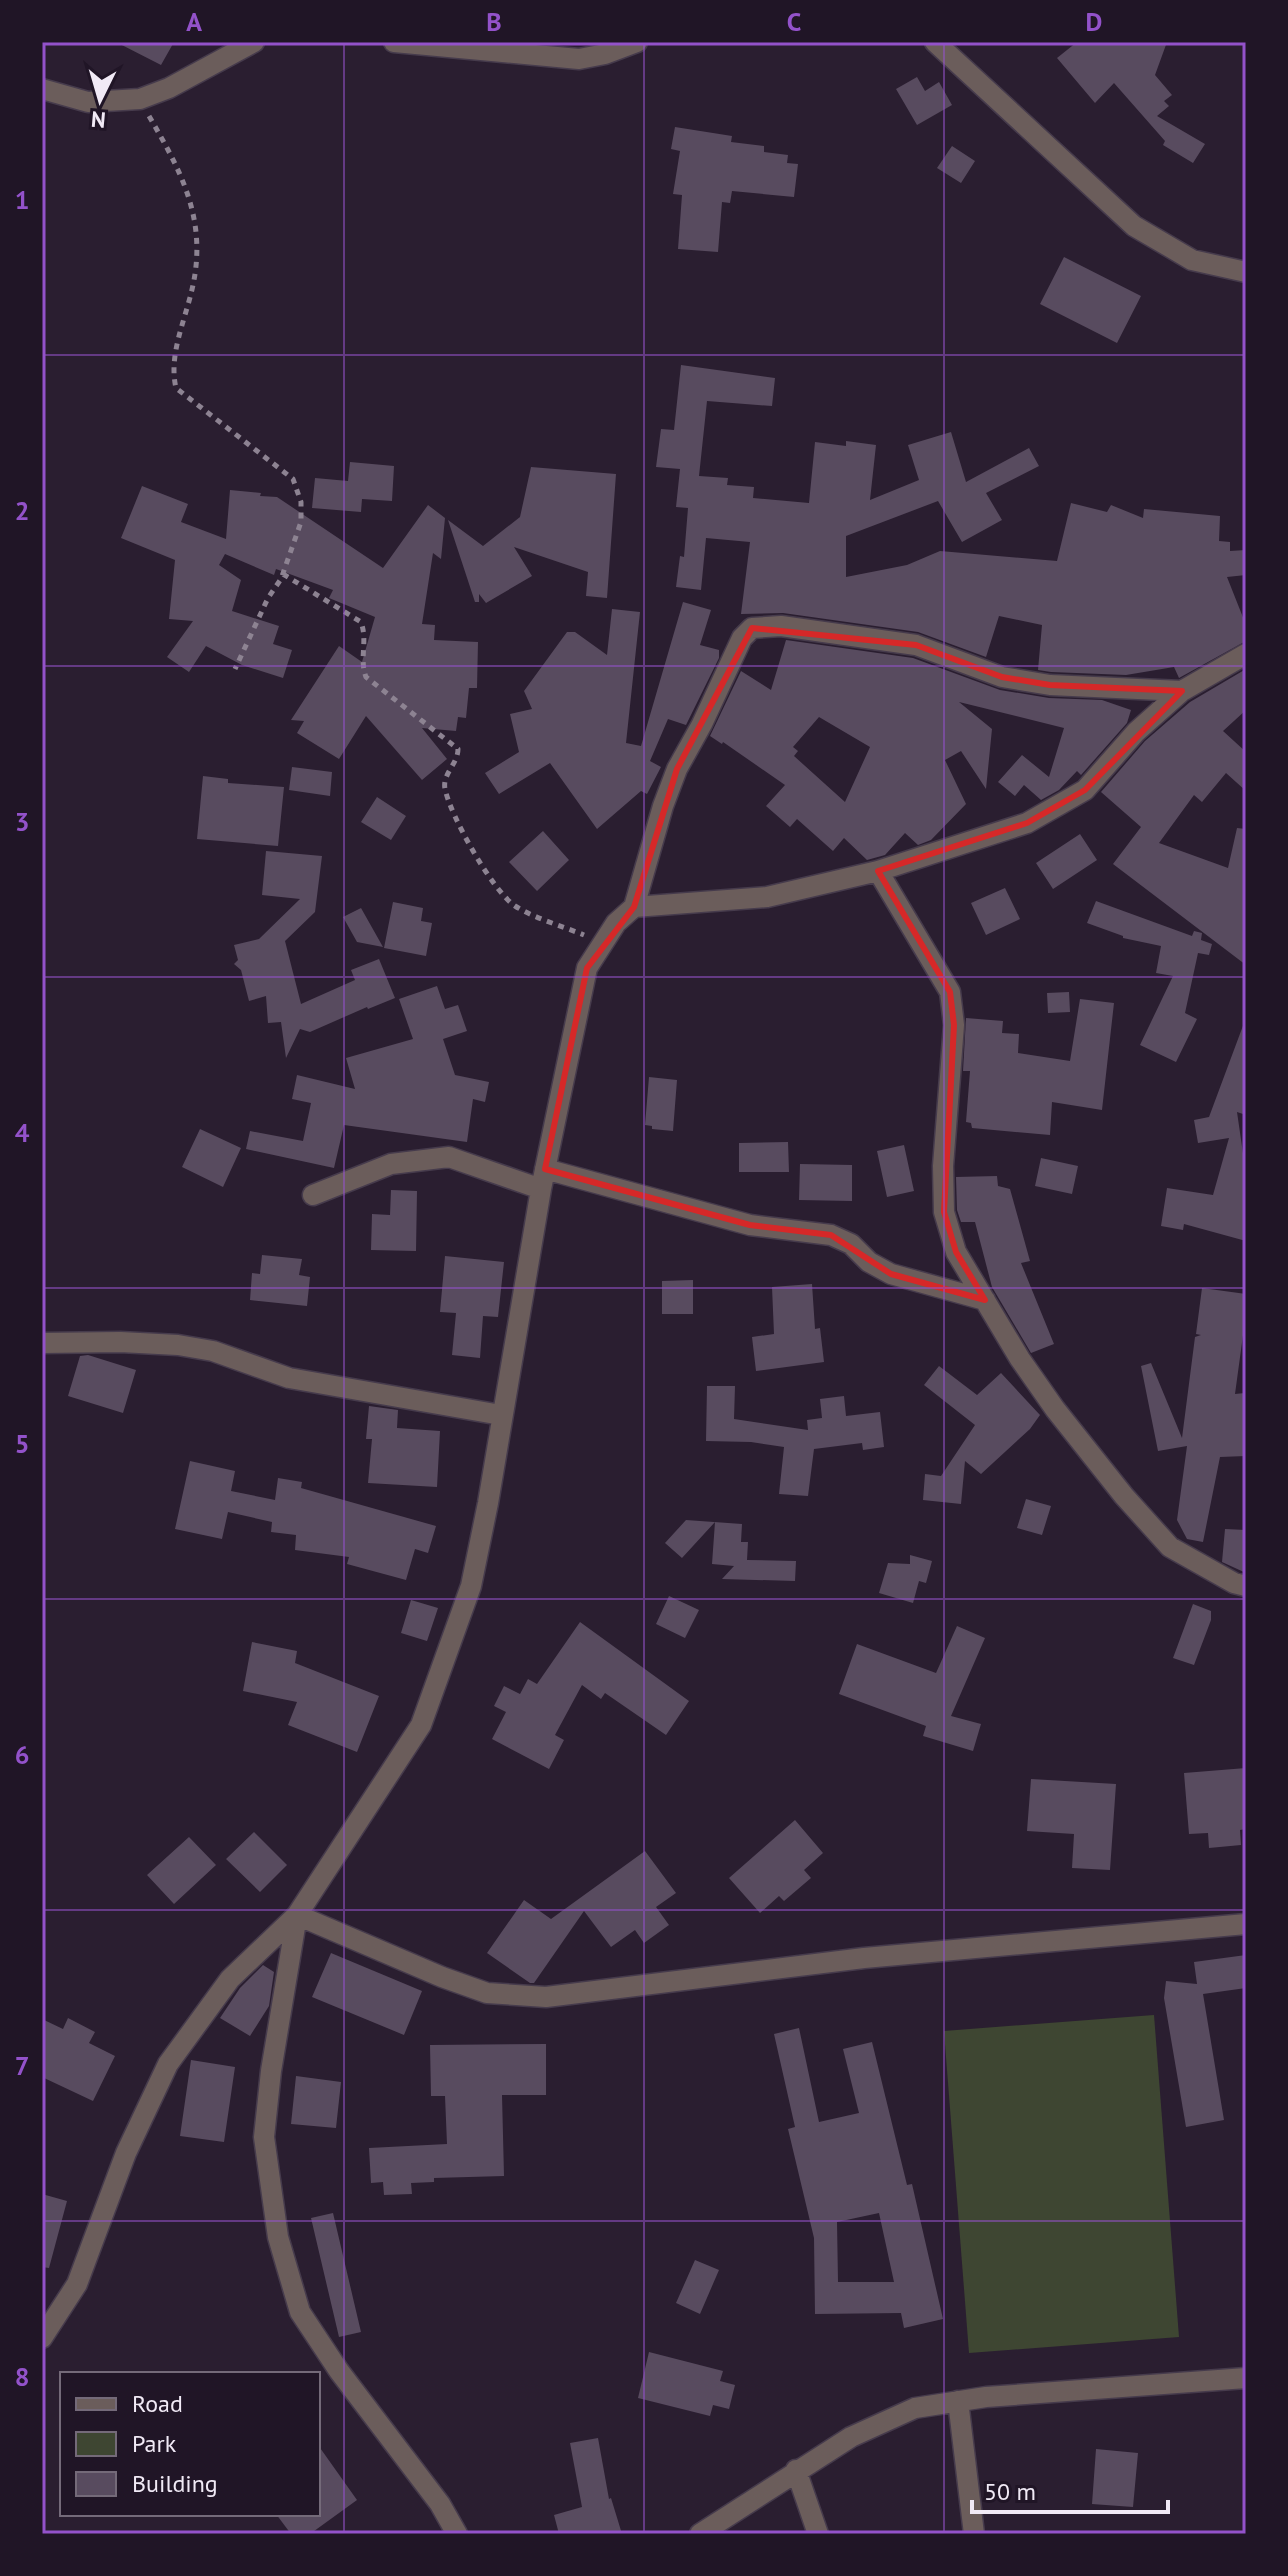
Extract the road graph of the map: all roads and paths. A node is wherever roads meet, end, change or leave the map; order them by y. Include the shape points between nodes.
1 (254, 42) edge
2 (394, 42) edge
3 (637, 42) edge
4 (935, 42) edge
5 (42, 89) edge
6 (140, 99) junction
7 (1246, 272) edge
8 (283, 574) junction
9 (1246, 654) edge
10 (235, 669) dead end
11 (1182, 691) junction
12 (878, 871) junction
13 (634, 907) junction
14 (604, 942) junction
15 (543, 1179) junction
16 (313, 1195) dead end
17 (985, 1300) junction
18 (42, 1343) edge
19 (501, 1415) junction
20 (1246, 1586) edge
21 (297, 1915) junction
22 (1246, 1924) edge
23 (42, 2338) edge
24 (1246, 2378) edge
25 (958, 2401) junction
26 (796, 2470) junction
27 (457, 2534) edge
28 (700, 2534) edge
29 (818, 2534) edge
30 (974, 2534) edge

1 - 6 street
2 - 3 street via 579,59
4 - 7 street via 1134,226 1192,260
5 - 6 street via 88,102
6 - 8 path via 190,195 196,236 194,282 173,373 176,388 293,479 301,522
8 - 10 path
8 - 14 path via 361,622 366,677 458,749 444,787 465,836 499,890 514,905
9 - 11 street
11 - 12 street via 1136,732 1085,790 1027,823
11 - 13 street via 1050,685 1002,677 916,645 781,626 752,628 742,638 677,769
12 - 13 street via 767,897
12 - 17 street via 950,992 954,1025 944,1212 956,1252
13 - 14 street
14 - 15 street via 587,968
15 - 16 street via 449,1157 391,1164
15 - 17 street via 750,1225 831,1235 891,1274
15 - 19 street
17 - 20 street via 1061,1418 1142,1517 1170,1547
18 - 19 street via 178,1345 213,1351 289,1378
19 - 21 street via 471,1586 421,1725
21 - 22 street via 487,1993 546,1997 864,1958
21 - 23 street via 230,1979 168,2064 126,2153 77,2284
21 - 27 street via 264,2137 278,2237 300,2312
24 - 25 street
25 - 26 street via 915,2408
25 - 30 street
26 - 28 street
26 - 29 street

